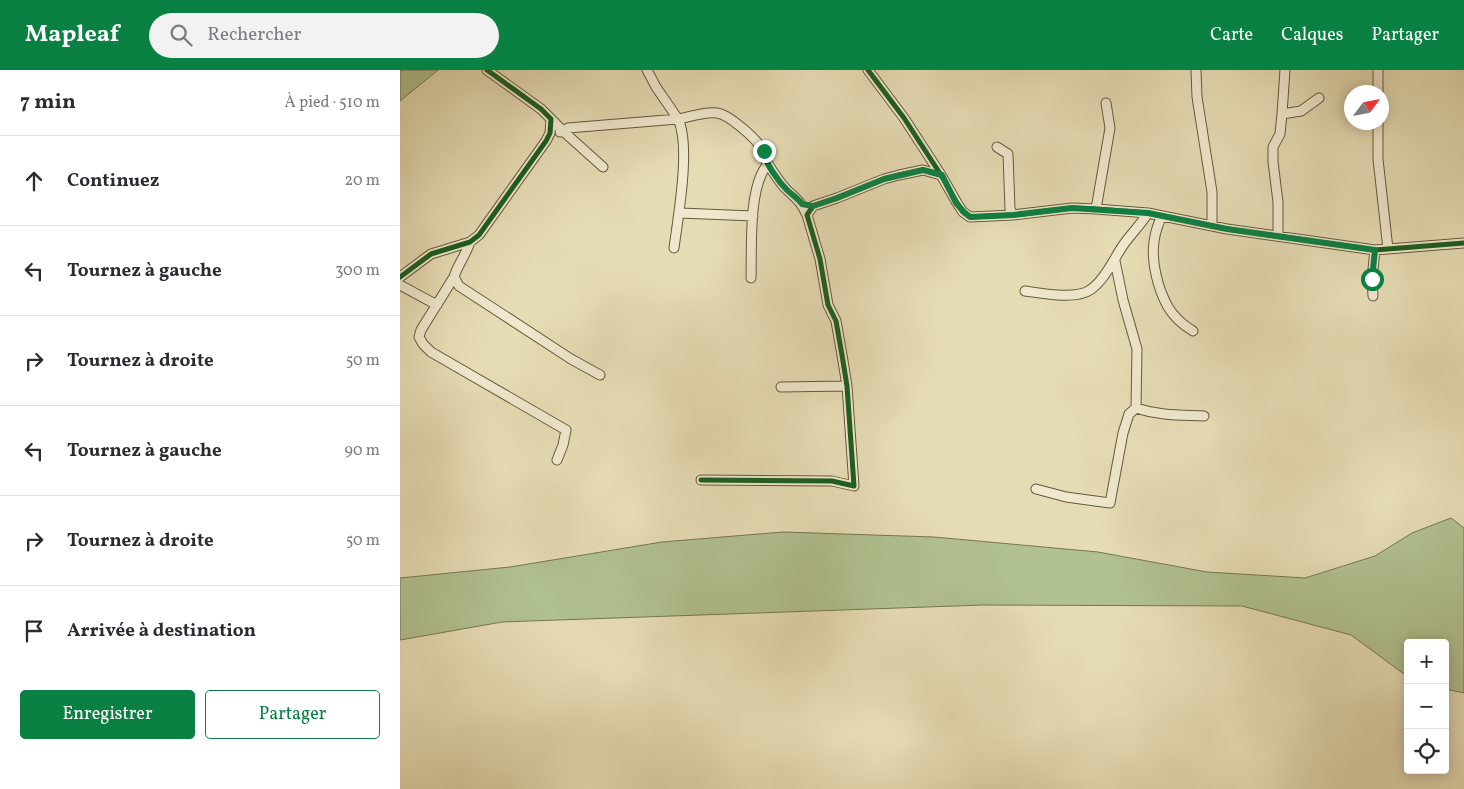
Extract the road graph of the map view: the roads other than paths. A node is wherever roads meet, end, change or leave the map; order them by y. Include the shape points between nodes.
1 (487, 70) edge
2 (647, 70) edge
3 (868, 70) edge
4 (1196, 70) edge
5 (1285, 70) edge
6 (1378, 70) edge
7 (1378, 85) edge
8 (1319, 98) dead end
9 (1106, 103) dead end
10 (1282, 114) junction
11 (551, 118) junction
12 (678, 119) junction
13 (1378, 130) edge
14 (564, 132) junction
15 (550, 133) junction
16 (997, 147) dead end
17 (930, 157) junction
18 (768, 164) junction
19 (603, 167) dead end
20 (923, 170) junction
21 (942, 175) junction
22 (802, 204) junction
23 (813, 206) junction
24 (1096, 209) junction
25 (680, 213) junction
26 (1148, 213) junction
27 (807, 215) junction
28 (1013, 215) junction
29 (753, 216) junction
30 (1162, 216) junction
31 (1212, 226) junction
32 (1278, 236) junction
33 (470, 242) junction
34 (1464, 243) edge
35 (674, 248) dead end
36 (1375, 250) junction
37 (1388, 250) junction
38 (1115, 261) junction
39 (400, 277) edge
40 (454, 277) junction
41 (751, 278) dead end
42 (400, 284) edge
43 (1025, 291) dead end
44 (1373, 296) dead end
45 (437, 305) junction
46 (1193, 331) dead end
47 (600, 375) dead end
48 (847, 386) junction
49 (781, 387) dead end
50 (1136, 408) junction
51 (1204, 416) dead end
52 (557, 460) dead end
53 (701, 480) dead end
54 (1036, 489) dead end

1 - 11 street
2 - 12 street
3 - 17 street
4 - 31 street via 1197,97 1212,192
5 - 10 street
6 - 7 street
8 - 10 street via 1300,111
9 - 24 street via 1110,128
10 - 32 street via 1273,162
11 - 14 street
11 - 15 street
12 - 14 street via 568,128
12 - 18 street via 716,113 726,116 758,144
12 - 25 street via 683,144
13 - 37 street
14 - 15 street
14 - 19 street
15 - 33 street via 480,234
16 - 28 street via 1008,154
17 - 20 street
17 - 21 street
18 - 22 street via 786,190
18 - 29 street via 756,186
20 - 21 street
20 - 23 street via 884,179
21 - 28 street via 956,203 970,217
22 - 23 street
22 - 27 street
23 - 27 street
24 - 26 street
24 - 28 street via 1072,208
25 - 29 street
25 - 35 street
26 - 30 street
26 - 38 street
27 - 48 street via 820,258 828,305 836,321
29 - 41 street
30 - 31 street
30 - 46 street via 1153,244 1160,286 1168,307 1181,323
31 - 32 street
32 - 36 street
33 - 39 street via 431,254
33 - 40 street
34 - 37 street
36 - 37 street
36 - 44 street
38 - 43 street via 1093,287 1084,292
38 - 50 street via 1137,349
40 - 45 street
40 - 47 street via 459,286 471,295
42 - 45 street
45 - 52 street via 421,330 419,337 423,344 431,352 566,430
48 - 49 street
48 - 53 street via 854,486 832,481
50 - 51 street via 1168,416
50 - 54 street via 1129,414 1123,433 1110,504

